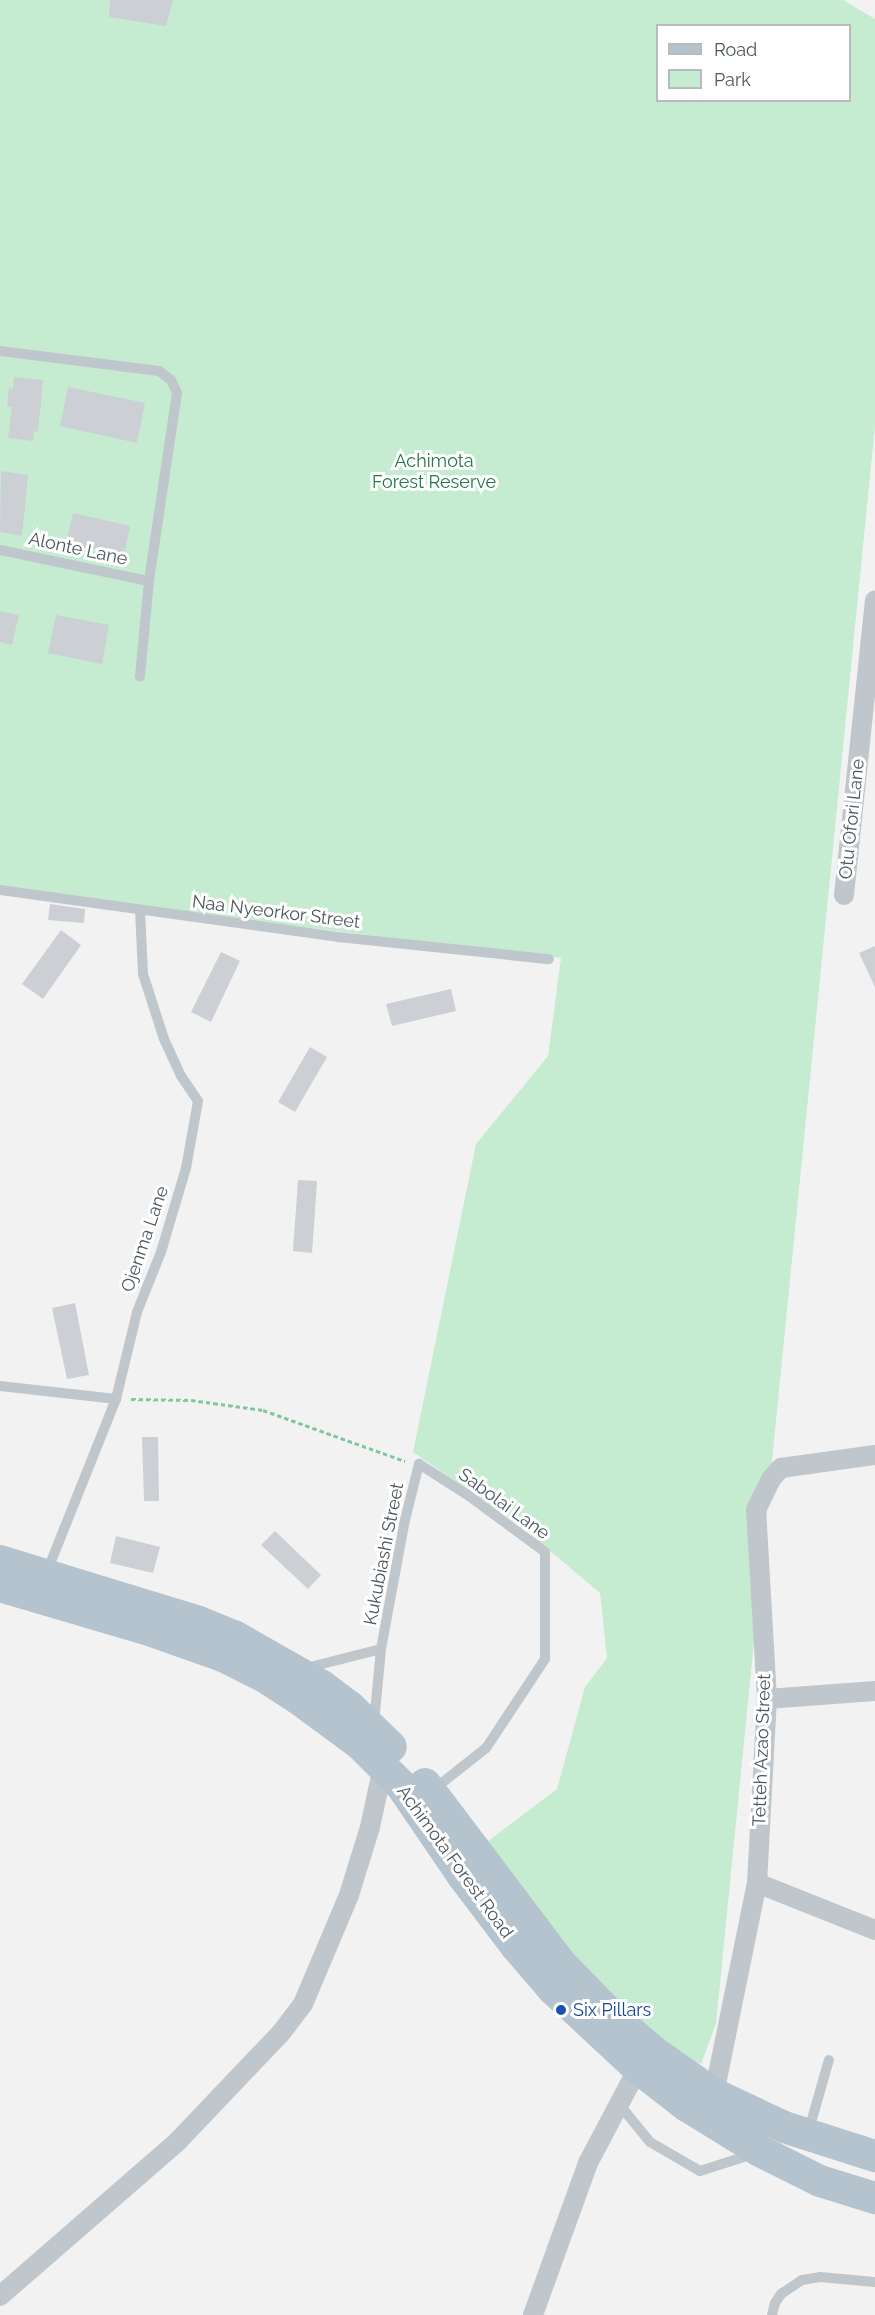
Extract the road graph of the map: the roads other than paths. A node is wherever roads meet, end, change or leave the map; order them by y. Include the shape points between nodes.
1 (0, 351) edge
2 (0, 550) edge
3 (149, 581) junction
4 (875, 601) edge
5 (140, 677) dead end
6 (0, 890) edge
7 (844, 895) dead end
8 (140, 911) junction
9 (549, 959) dead end
10 (0, 1386) edge
11 (116, 1398) junction
12 (875, 1455) edge
13 (418, 1464) joint
14 (0, 1561) edge
15 (45, 1577) junction
16 (0, 1586) edge
17 (381, 1649) junction
18 (297, 1670) junction
19 (875, 1690) edge
20 (767, 1699) junction
21 (374, 1729) junction
22 (383, 1767) junction
23 (432, 1792) junction
24 (757, 1883) junction
25 (875, 1930) edge
26 (829, 2060) dead end
27 (638, 2068) junction
28 (714, 2094) junction
29 (619, 2104) junction
30 (807, 2136) junction
31 (760, 2151) junction
32 (875, 2156) edge
33 (875, 2198) edge
34 (875, 2282) edge
35 (0, 2296) edge
36 (533, 2315) edge
37 (772, 2315) edge

1 - 3 lane via 159,371 171,380 177,393
2 - 3 lane, Alonte Lane
3 - 5 lane
4 - 7 street, Otu Ofori Lane
6 - 8 lane, Naa Nyeorkor Street
8 - 9 lane, Naa Nyeorkor Street
8 - 11 lane, Ojenma Lane via 143,974 164,1039 198,1101 186,1168 161,1252 137,1312
10 - 11 lane
11 - 15 lane, Ojenma Lane
12 - 20 street, Tetteh Azao Street via 786,1466 776,1471 762,1495 755,1518
13 - 17 lane, Kukubiashi Street
13 - 23 lane, Sabolai Lane via 545,1552 545,1659 486,1748
14 - 15 main road, Achimota Forest Road
15 - 18 main road, Achimota Forest Road via 199,1622
16 - 22 main road, Achimota Forest Road via 144,1628 223,1656 299,1699 360,1744
17 - 18 lane, Kukubiashi Street
17 - 21 lane, Kukubiashi Street
18 - 21 main road, Achimota Forest Road
19 - 20 street
20 - 24 street, Tetteh Azao Street
21 - 23 main road, Achimota Forest Road
22 - 27 main road, Achimota Forest Road via 414,1802 463,1876 531,1964
22 - 35 street via 349,1895 303,2004 281,2033 178,2141
23 - 28 main road, Achimota Forest Road via 562,1965 589,1994 654,2052
24 - 25 street
24 - 28 street, Tetteh Azao Street
26 - 30 lane
27 - 29 street
27 - 31 main road, Achimota Forest Road via 687,2106
28 - 30 main road, Achimota Forest Road
29 - 31 lane via 650,2142 700,2170
29 - 36 street via 588,2163
30 - 32 main road, Achimota Forest Road
31 - 33 main road, Achimota Forest Road via 820,2181
34 - 37 lane via 820,2277 802,2280 781,2294

